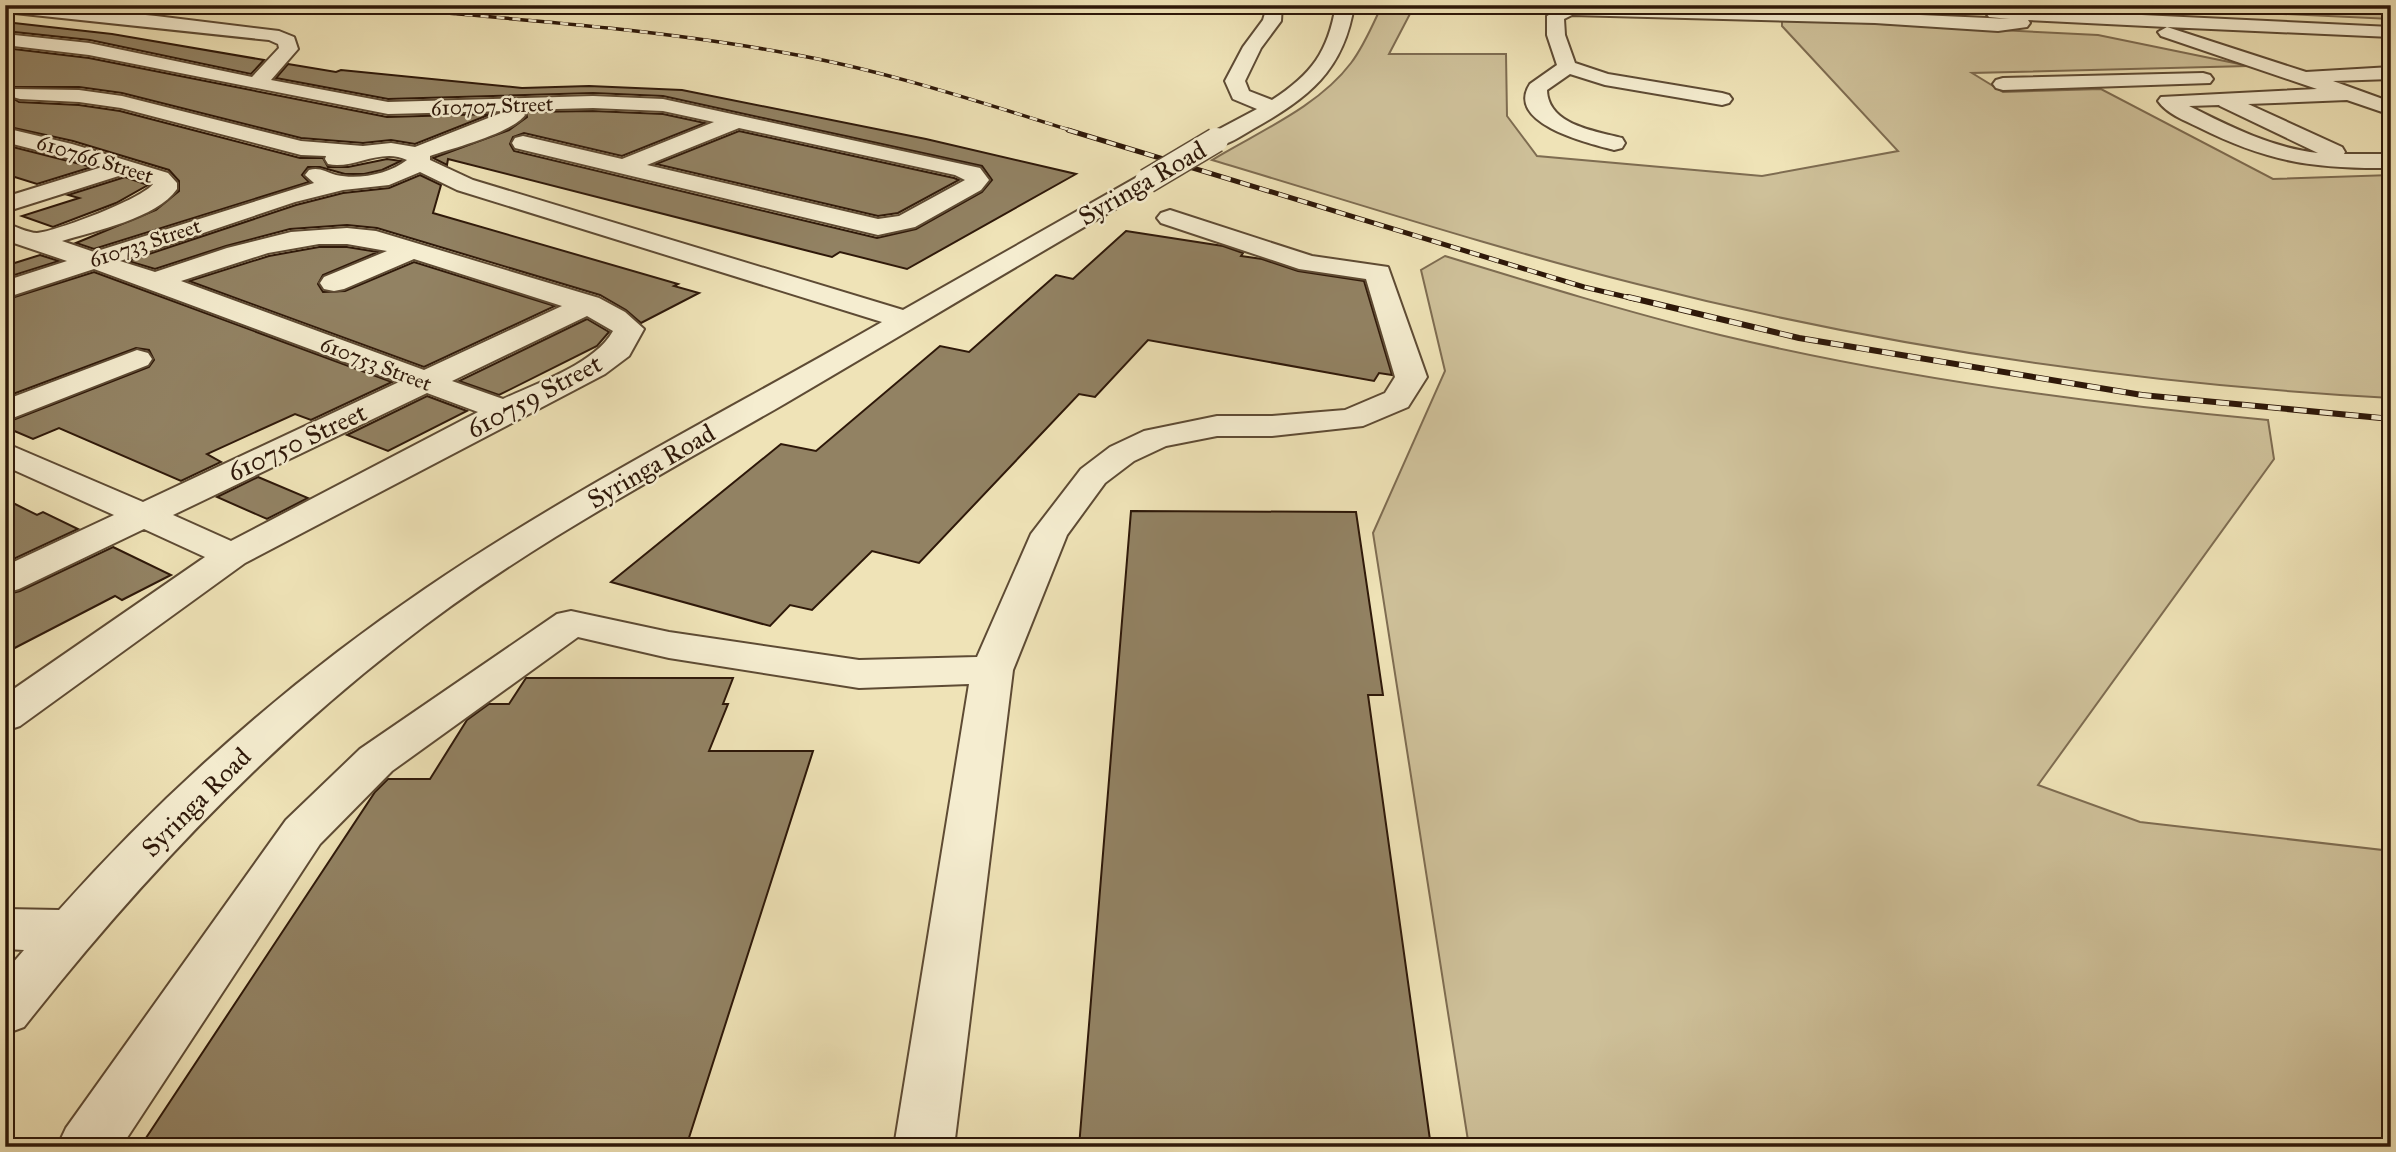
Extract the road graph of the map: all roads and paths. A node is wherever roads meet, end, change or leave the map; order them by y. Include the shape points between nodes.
1 (1270, 5) edge
2 (1345, 5) edge
3 (1811, 5) edge
4 (2124, 5) edge
5 (1820, 6) edge
6 (5, 7) edge
7 (2015, 14) junction
8 (2143, 20) junction
9 (2391, 32) edge
10 (5, 39) edge
11 (1567, 67) junction
12 (2391, 73) edge
13 (2300, 76) junction
14 (2246, 77) dead end
15 (257, 83) junction
16 (16, 84) edge
17 (2003, 84) dead end
18 (2219, 88) junction
19 (2338, 95) junction
20 (79, 96) junction
21 (2272, 96) junction
22 (1721, 99) dead end
23 (526, 105) junction
24 (1274, 108) junction
25 (2391, 110) edge
26 (2319, 118) dead end
27 (739, 120) junction
28 (2391, 121) edge
29 (5, 135) edge
30 (451, 139) junction
31 (2367, 139) dead end
32 (523, 143) dead end
33 (1614, 143) dead end
34 (301, 148) junction
35 (387, 150) junction
36 (2391, 150) edge
37 (361, 152) junction
38 (418, 159) junction
39 (2391, 161) edge
40 (2356, 162) junction
41 (626, 166) junction
42 (125, 167) junction
43 (327, 174) junction
44 (378, 180) junction
45 (465, 185) junction
46 (5, 205) edge
47 (1170, 218) dead end
48 (5, 231) edge
49 (37, 241) junction
50 (412, 250) junction
51 (93, 260) junction
52 (155, 281) junction
53 (334, 283) dead end
54 (5, 290) edge
55 (589, 304) junction
56 (903, 319) junction
57 (137, 359) dead end
58 (424, 382) junction
59 (5, 411) edge
60 (505, 411) junction
61 (5, 453) edge
62 (142, 515) junction
63 (232, 555) junction
64 (5, 580) edge
65 (992, 670) junction
66 (5, 716) edge
67 (5, 929) edge
68 (69, 931) junction
69 (5, 1011) edge
70 (87, 1147) edge
71 (924, 1147) edge

1 - 24 street via 1275,8 1272,21 1235,81 1240,95
2 - 24 street, Syringa Road via 1344,23 1316,78
3 - 5 street
4 - 8 street
5 - 7 street
6 - 15 street via 168,22 274,35 287,41 289,49
7 - 8 street
7 - 11 street via 2021,23 1998,26 1569,10 1554,22
8 - 9 street
8 - 13 street via 2203,46
10 - 15 street, 610707 Street via 89,48
11 - 22 street via 1605,79
11 - 33 street via 1537,88 1538,107 1557,123
12 - 13 street
13 - 14 street
13 - 19 street
15 - 23 street, 610707 Street via 388,108
16 - 20 street
16 - 20 street via 51,78
17 - 18 street
18 - 21 street
18 - 40 street
18 - 40 street via 2168,100 2252,147 2276,155
19 - 21 street
19 - 25 street
19 - 28 street
20 - 34 street via 168,112
21 - 26 street
23 - 27 street, 610707 Street via 630,102
23 - 30 street via 499,123
24 - 56 street, Syringa Road, bridge
27 - 41 street
27 - 41 street, 610707 Street via 977,176 972,185 906,222 878,227
29 - 42 street, 610766 Street
30 - 35 street
30 - 38 street
31 - 36 street
32 - 41 street
34 - 37 street
34 - 43 street
35 - 37 street
35 - 38 street
37 - 43 street
38 - 44 street via 397,175
38 - 45 street
39 - 40 street
42 - 46 street
42 - 49 street, 610766 Street via 160,178 166,183 164,189 123,213
43 - 44 street
43 - 51 street, 610733 Street via 286,197
44 - 45 street
45 - 56 street
47 - 65 street via 1308,263 1378,273 1411,377 1407,389 1397,400 1351,419 1217,426 1156,438 1122,454 1093,476 1049,534
48 - 49 street, 610753 Street
49 - 51 street, 610753 Street
50 - 52 street, 610759 Street via 351,235 296,238
50 - 53 street
50 - 55 street, 610759 Street
51 - 52 street, 610753 Street
51 - 54 street, 610733 Street
52 - 58 street, 610753 Street
55 - 58 street, 610750 Street
55 - 60 street, 610759 Street via 624,321 629,329 618,350 594,367
56 - 68 street, Syringa Road via 558,519 436,598 337,673 240,756
57 - 59 street
58 - 60 street, 610753 Street
58 - 62 street, 610750 Street
60 - 63 street, 610759 Street
61 - 62 street
62 - 63 street
62 - 64 street, 610750 Street
63 - 66 street, 610759 Street
65 - 70 street via 859,674 669,645 571,622 376,760 303,832
65 - 71 street
67 - 68 street
68 - 69 street, Syringa Road

